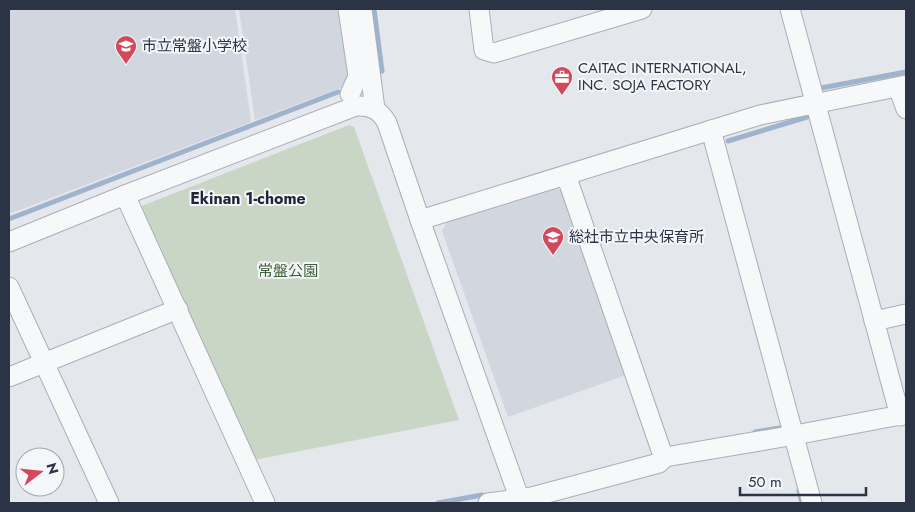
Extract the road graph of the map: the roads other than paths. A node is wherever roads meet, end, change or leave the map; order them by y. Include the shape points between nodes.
1 (348, 9) edge
2 (362, 9) edge
3 (479, 9) edge
4 (642, 9) edge
5 (790, 9) edge
6 (902, 86) edge
7 (350, 94) dead end
8 (816, 102) junction
9 (376, 109) junction
10 (906, 109) edge
11 (711, 130) junction
12 (566, 175) junction
13 (125, 194) junction
14 (420, 220) junction
15 (9, 242) edge
16 (9, 287) edge
17 (178, 309) junction
18 (906, 314) edge
19 (874, 321) junction
20 (43, 363) junction
21 (9, 377) edge
22 (903, 415) edge
23 (795, 435) junction
24 (665, 457) junction
25 (494, 499) edge
26 (520, 501) edge
27 (109, 503) edge
28 (265, 503) edge
29 (812, 503) edge

1 - 7 street via 358,76
2 - 9 street
3 - 4 street via 484,50 494,53
5 - 8 street
6 - 8 street
6 - 10 street
8 - 11 street
8 - 19 street
9 - 13 street via 356,106
9 - 14 street via 387,123
11 - 12 street
11 - 23 street
12 - 14 street
12 - 24 street
13 - 15 street
13 - 17 street
14 - 26 street
16 - 20 street
17 - 20 street
17 - 28 street
18 - 19 street
19 - 22 street
20 - 21 street
20 - 27 street
22 - 23 street
23 - 24 street
23 - 29 street
24 - 26 street via 659,463
25 - 26 street

